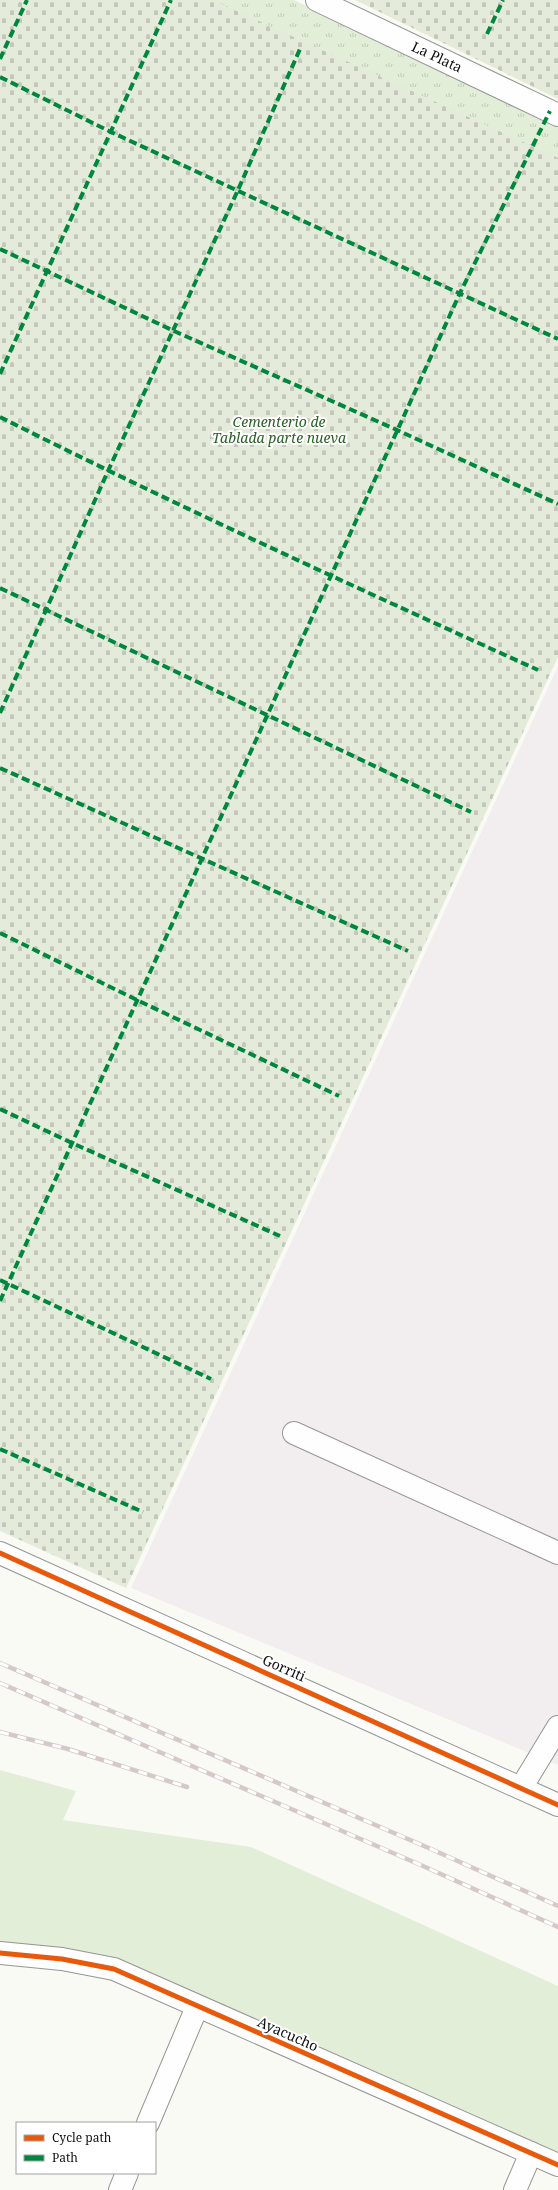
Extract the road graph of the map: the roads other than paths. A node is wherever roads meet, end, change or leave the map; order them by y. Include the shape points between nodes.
1 (317, 0) edge
2 (558, 115) edge
3 (294, 1433) dead end
4 (0, 1553) edge
5 (558, 1553) edge
6 (558, 1727) edge
7 (521, 1788) junction
8 (558, 1805) edge
9 (0, 1953) edge
10 (197, 2007) junction
11 (148, 2122) edge
12 (531, 2153) junction
13 (558, 2165) edge
14 (127, 2174) edge
15 (120, 2190) edge
16 (515, 2190) edge

1 - 2 street, La Plata
3 - 5 street
4 - 7 street, Gorriti
6 - 7 street
7 - 8 street, Gorriti
9 - 10 street, Ayacucho via 62,1959 114,1969
10 - 11 street
10 - 12 street, Ayacucho
12 - 13 street, Ayacucho
12 - 16 street
14 - 15 street

